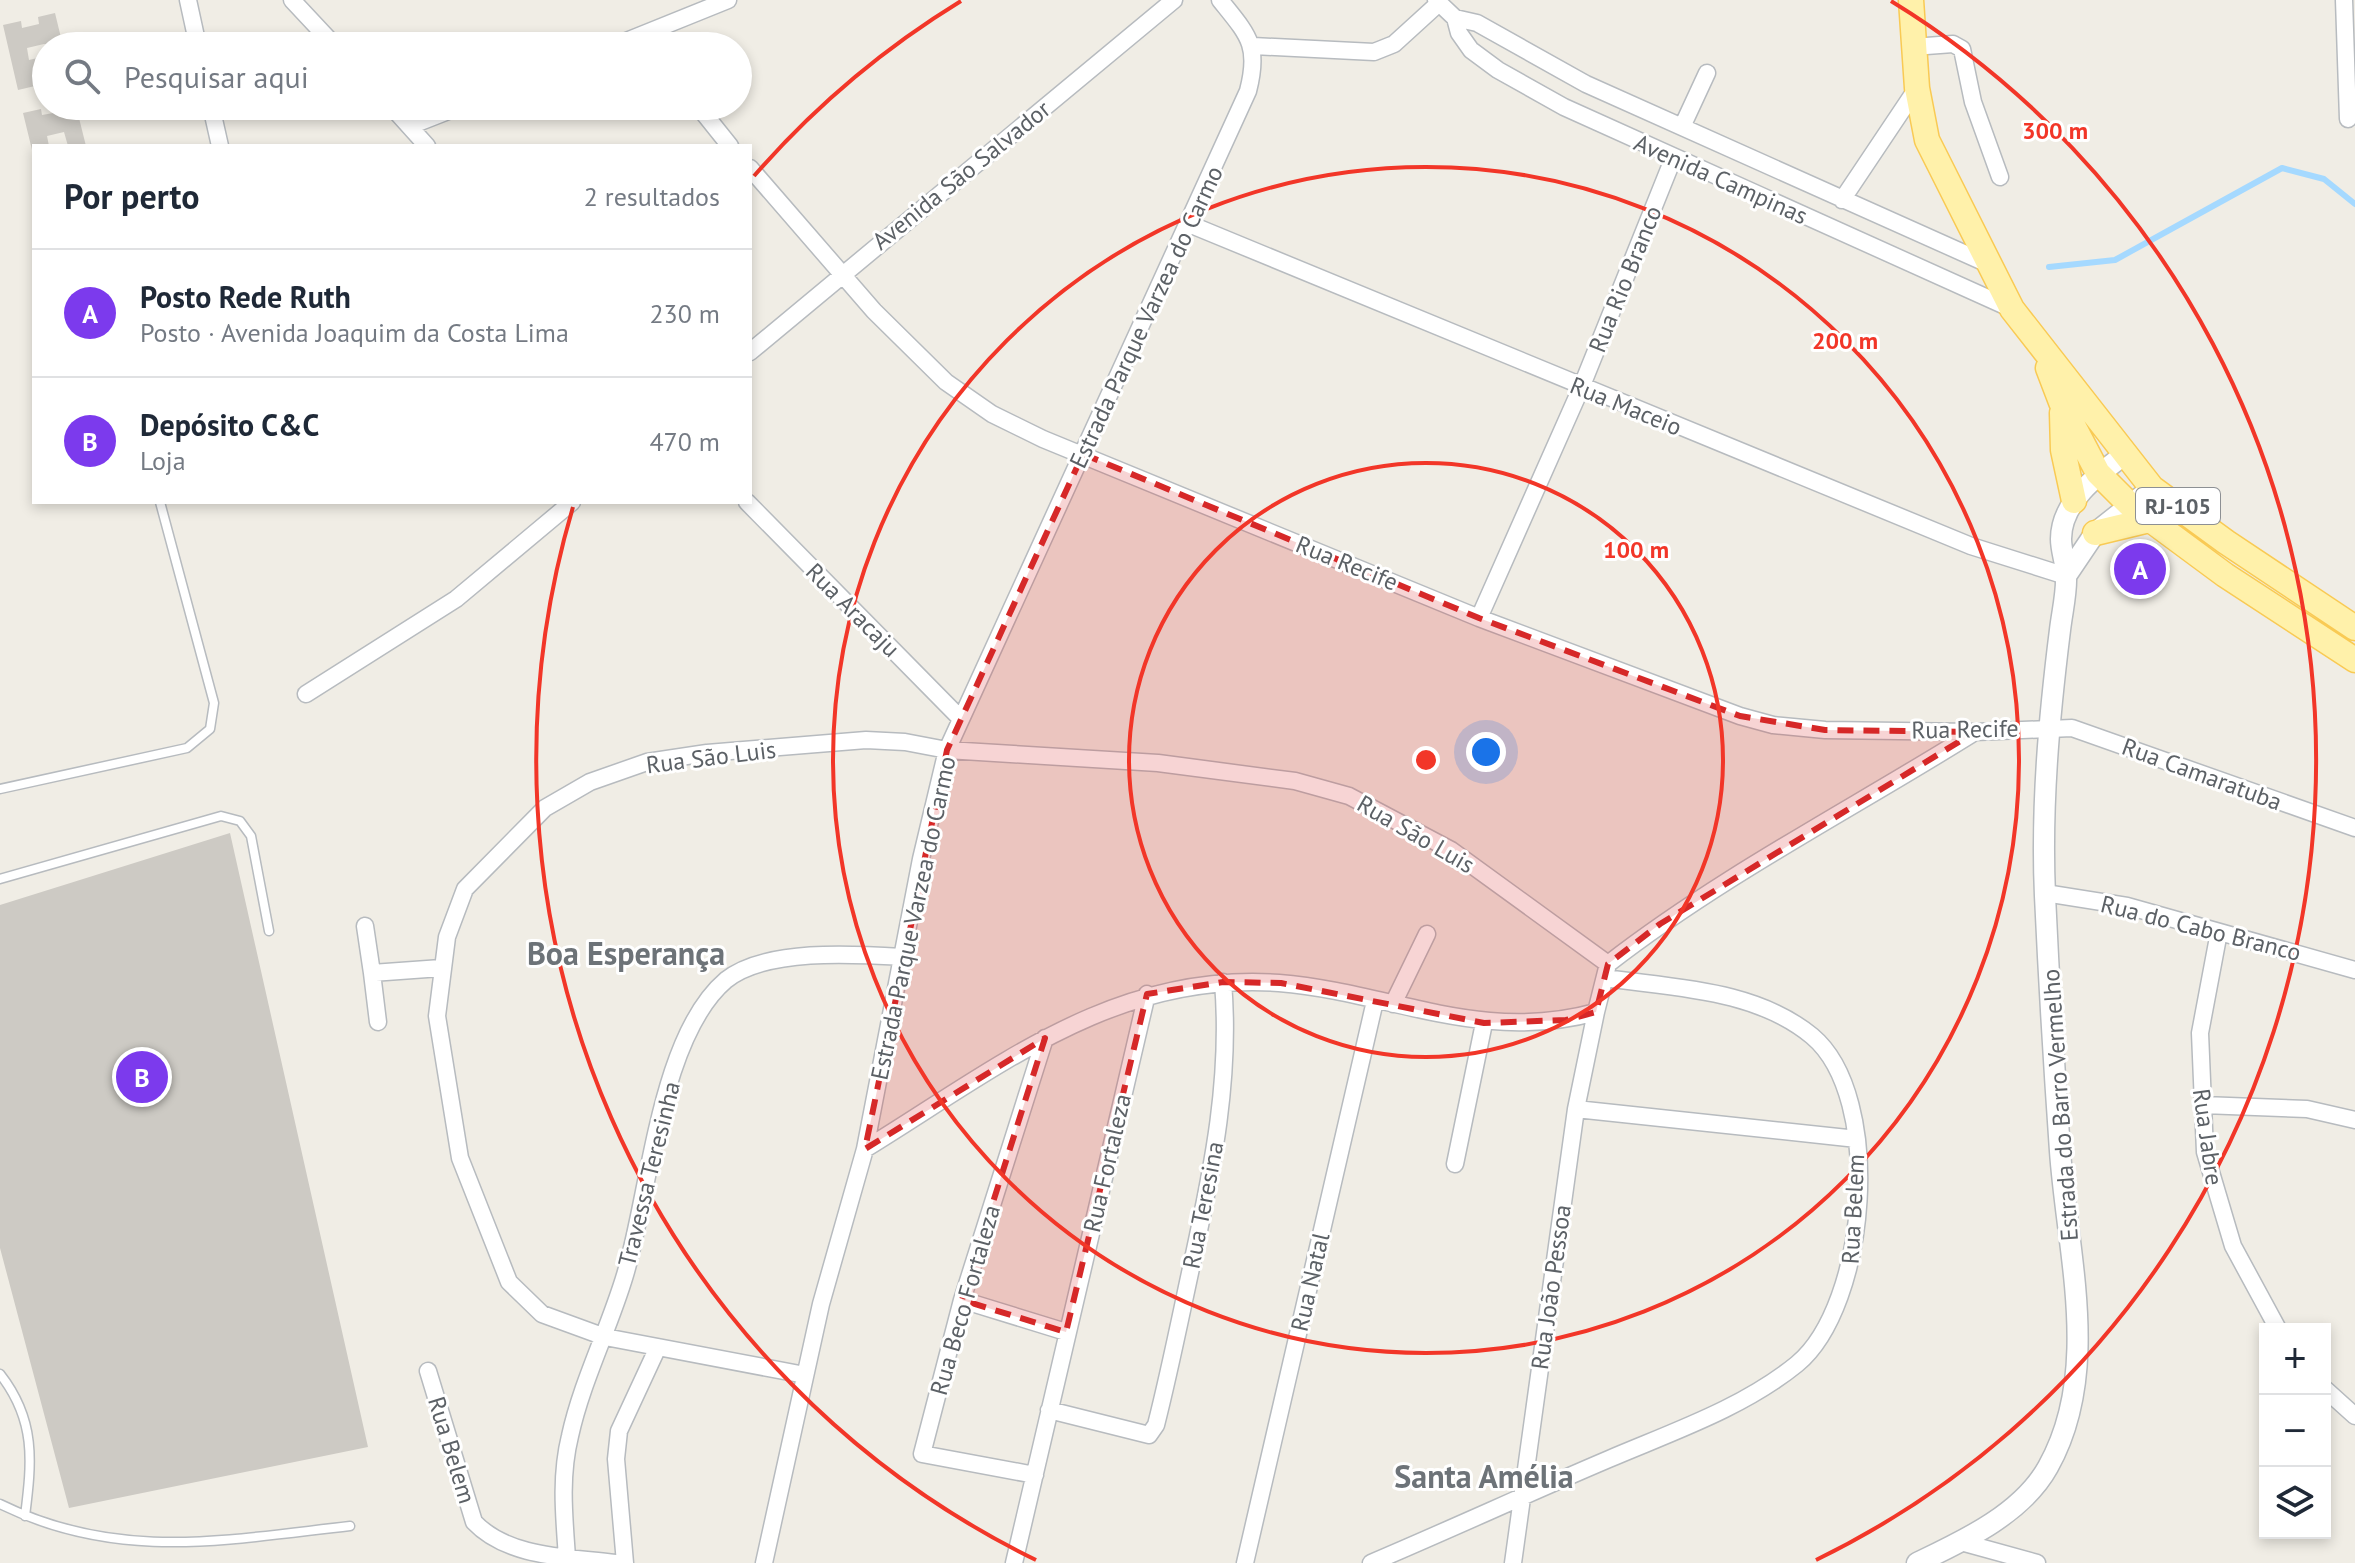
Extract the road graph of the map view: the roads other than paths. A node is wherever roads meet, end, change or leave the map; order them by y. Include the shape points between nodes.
1 (188, 0) edge
2 (292, 0) edge
3 (728, 0) edge
4 (1174, 0) edge
5 (1220, 0) edge
6 (1911, 0) edge
7 (2344, 0) edge
8 (1438, 1) edge
9 (1455, 18) junction
10 (195, 32) edge
11 (322, 32) edge
12 (664, 32) edge
13 (1253, 46) junction
14 (1913, 47) junction
15 (1707, 73) dead end
16 (1917, 88) junction
17 (2348, 119) dead end
18 (214, 120) edge
19 (404, 120) edge
20 (425, 120) edge
21 (709, 120) edge
22 (410, 126) junction
23 (1682, 127) junction
24 (220, 144) edge
25 (425, 144) edge
26 (728, 144) edge
27 (1673, 159) junction
28 (752, 170) edge
29 (2000, 177) dead end
30 (1842, 200) junction
31 (1189, 224) junction
32 (1988, 264) junction
33 (842, 272) junction
34 (2012, 309) junction
35 (2039, 343) junction
36 (752, 350) edge
37 (1581, 388) junction
38 (2061, 402) junction
39 (1083, 454) junction
40 (2124, 455) junction
41 (2098, 473) junction
42 (2152, 488) junction
43 (2074, 501) junction
44 (161, 504) edge
45 (570, 504) edge
46 (749, 504) edge
47 (2129, 504) junction
48 (2149, 520) junction
49 (2095, 533) junction
50 (2066, 576) junction
51 (1479, 618) junction
52 (2355, 628) edge
53 (2355, 660) edge
54 (306, 694) dead end
55 (959, 717) junction
56 (2048, 727) junction
57 (1975, 732) junction
58 (947, 750) junction
59 (0, 789) edge
60 (2355, 828) edge
61 (0, 879) edge
62 (2045, 893) junction
63 (365, 926) dead end
64 (269, 931) dead end
65 (2219, 932) junction
66 (1427, 934) dead end
67 (904, 957) junction
68 (441, 968) junction
69 (2355, 970) edge
70 (1606, 971) junction
71 (372, 973) junction
72 (1223, 982) junction
73 (1147, 994) junction
74 (1375, 1001) junction
75 (1393, 1004) junction
76 (1596, 1012) junction
77 (378, 1022) dead end
78 (1484, 1023) junction
79 (1045, 1038) junction
80 (2203, 1105) junction
81 (1576, 1109) junction
82 (2355, 1120) edge
83 (1857, 1139) junction
84 (865, 1149) junction
85 (1455, 1164) dead end
86 (962, 1300) junction
87 (2275, 1323) edge
88 (1066, 1332) junction
89 (605, 1337) junction
90 (658, 1347) junction
91 (428, 1371) dead end
92 (0, 1374) edge
93 (805, 1375) junction
94 (2331, 1394) edge
95 (1049, 1410) junction
96 (2355, 1416) edge
97 (1035, 1475) junction
98 (1522, 1496) junction
99 (0, 1504) edge
100 (25, 1516) junction
101 (350, 1526) dead end
102 (1961, 1542) junction
103 (567, 1557) junction
104 (615, 1563) edge
105 (625, 1563) edge
106 (764, 1563) edge
107 (1014, 1563) edge
108 (1245, 1563) edge
109 (1371, 1563) edge
110 (1513, 1563) edge
111 (1917, 1563) edge
112 (2037, 1563) edge

1 - 10 street
2 - 11 street
3 - 12 street
4 - 33 street, Avenida São Salvador
5 - 13 street
6 - 14 main road, RJ-105
7 - 17 street
8 - 9 street, Avenida Campinas
8 - 13 street via 1394,44 1374,52
9 - 23 street, Avenida Campinas via 1477,23 1586,84
9 - 27 street, Avenida Campinas via 1471,50 1498,70
13 - 31 street, Estrada Parque Varzea do Carmo via 1248,91
14 - 16 main road, RJ-105
14 - 29 street via 1953,44 1962,49 1973,102
15 - 23 street
16 - 30 street
16 - 32 main road, RJ-105 via 1927,140
18 - 24 street
19 - 22 street
20 - 22 street
21 - 26 street
22 - 25 street
23 - 30 street, Avenida Campinas
27 - 34 street, Avenida Campinas
27 - 37 street, Rua Rio Branco
28 - 33 street, Rua Recife
30 - 32 street, Avenida Campinas
31 - 37 street, Rua Maceio
31 - 39 street, Estrada Parque Varzea do Carmo
32 - 34 main road, RJ-105
33 - 36 street, Avenida São Salvador
33 - 39 street, Rua Recife via 946,382 992,414
34 - 35 main road, RJ-105
35 - 38 main road, RJ-105
35 - 40 main road, RJ-105
37 - 50 street, Rua Maceio via 1971,546
37 - 51 street, Rua Rio Branco
38 - 41 main road, RJ-105
38 - 43 main road via 2063,450
39 - 51 street, Rua Recife
39 - 55 street, Estrada Parque Varzea do Carmo
40 - 41 street, Estrada do Barro Vermelho
40 - 42 main road, RJ-105
41 - 43 street, Estrada do Barro Vermelho
41 - 47 main road, RJ-105
42 - 47 street, Estrada do Barro Vermelho
42 - 52 main road, RJ-105
43 - 50 street, Estrada do Barro Vermelho via 2061,538
44 - 59 lane via 214,703 210,729 187,748
45 - 54 street via 456,599
46 - 55 street, Rua Aracaju
47 - 48 main road, RJ-105
47 - 49 street, Estrada do Barro Vermelho
48 - 49 main road
48 - 53 main road, RJ-105
49 - 50 street, Estrada do Barro Vermelho
50 - 56 street, Estrada do Barro Vermelho
51 - 57 street, Rua Recife via 1773,725
55 - 58 street, Estrada Parque Varzea do Carmo
56 - 57 street, Rua Recife
56 - 60 street, Rua Camaratuba via 2095,735
56 - 62 street, Estrada do Barro Vermelho
57 - 70 street via 1746,868 1660,924
58 - 67 street, Estrada Parque Varzea do Carmo
58 - 68 street, Rua São Luis via 866,740 707,753 647,762 590,782 545,808 465,889
58 - 70 street, Rua São Luis via 1158,763 1295,781 1349,796 1451,850
61 - 64 lane via 221,816 240,821 251,836
62 - 65 street, Rua do Cabo Branco via 2127,906
62 - 102 street, Estrada do Barro Vermelho via 2060,1154 2079,1342 2070,1401 2047,1468 2006,1512
63 - 71 street
65 - 69 street, Rua do Cabo Branco
65 - 80 street, Rua Jabre via 2200,1033
66 - 75 street
67 - 84 street, Estrada Parque Varzea do Carmo
67 - 89 street, Travessa Teresinha via 818,956 765,962 729,978 704,1002 682,1044 626,1273
68 - 71 street
68 - 89 street, Rua São Luis via 437,1016 460,1158 509,1282 542,1314
70 - 76 street
70 - 83 street, Rua Belem via 1721,995 1795,1024 1814,1037 1844,1084
71 - 77 street
72 - 73 street
72 - 74 street via 1281,983
72 - 95 street, Rua Teresina via 1228,1037 1224,1096 1156,1425 1149,1435
73 - 79 street
73 - 88 street, Rua Fortaleza
74 - 75 street
74 - 108 street, Rua Natal
75 - 78 street
76 - 78 street via 1566,1020
76 - 81 street, Rua João Pessoa
78 - 85 street
79 - 84 street
79 - 86 street, Rua Beco Fortaleza
80 - 82 street via 2307,1109
80 - 87 street, Rua Jabre via 2205,1152 2233,1246
81 - 83 street
81 - 98 street, Rua João Pessoa
83 - 98 street, Rua Belem via 1852,1266 1819,1342 1771,1383
84 - 93 street, Estrada Parque Varzea do Carmo
86 - 88 street
86 - 97 street, Rua Beco Fortaleza via 922,1454
88 - 95 street, Rua Fortaleza
89 - 90 street, Rua São Luis
89 - 103 street, Travessa Teresinha via 569,1436 562,1489
90 - 93 street, Rua São Luis
90 - 105 street via 619,1431 616,1459
91 - 103 street, Rua Belem via 474,1522 507,1546
92 - 100 lane via 25,1418 32,1461
93 - 106 street, Estrada Parque Varzea do Carmo
94 - 96 street
95 - 97 street, Rua Fortaleza
97 - 107 street, Rua Fortaleza
98 - 109 street, Rua Belem
98 - 110 street, Rua João Pessoa
99 - 100 lane
100 - 101 lane via 127,1543 200,1542
102 - 111 street, Estrada do Barro Vermelho
102 - 112 street
103 - 104 street, Rua Belem

